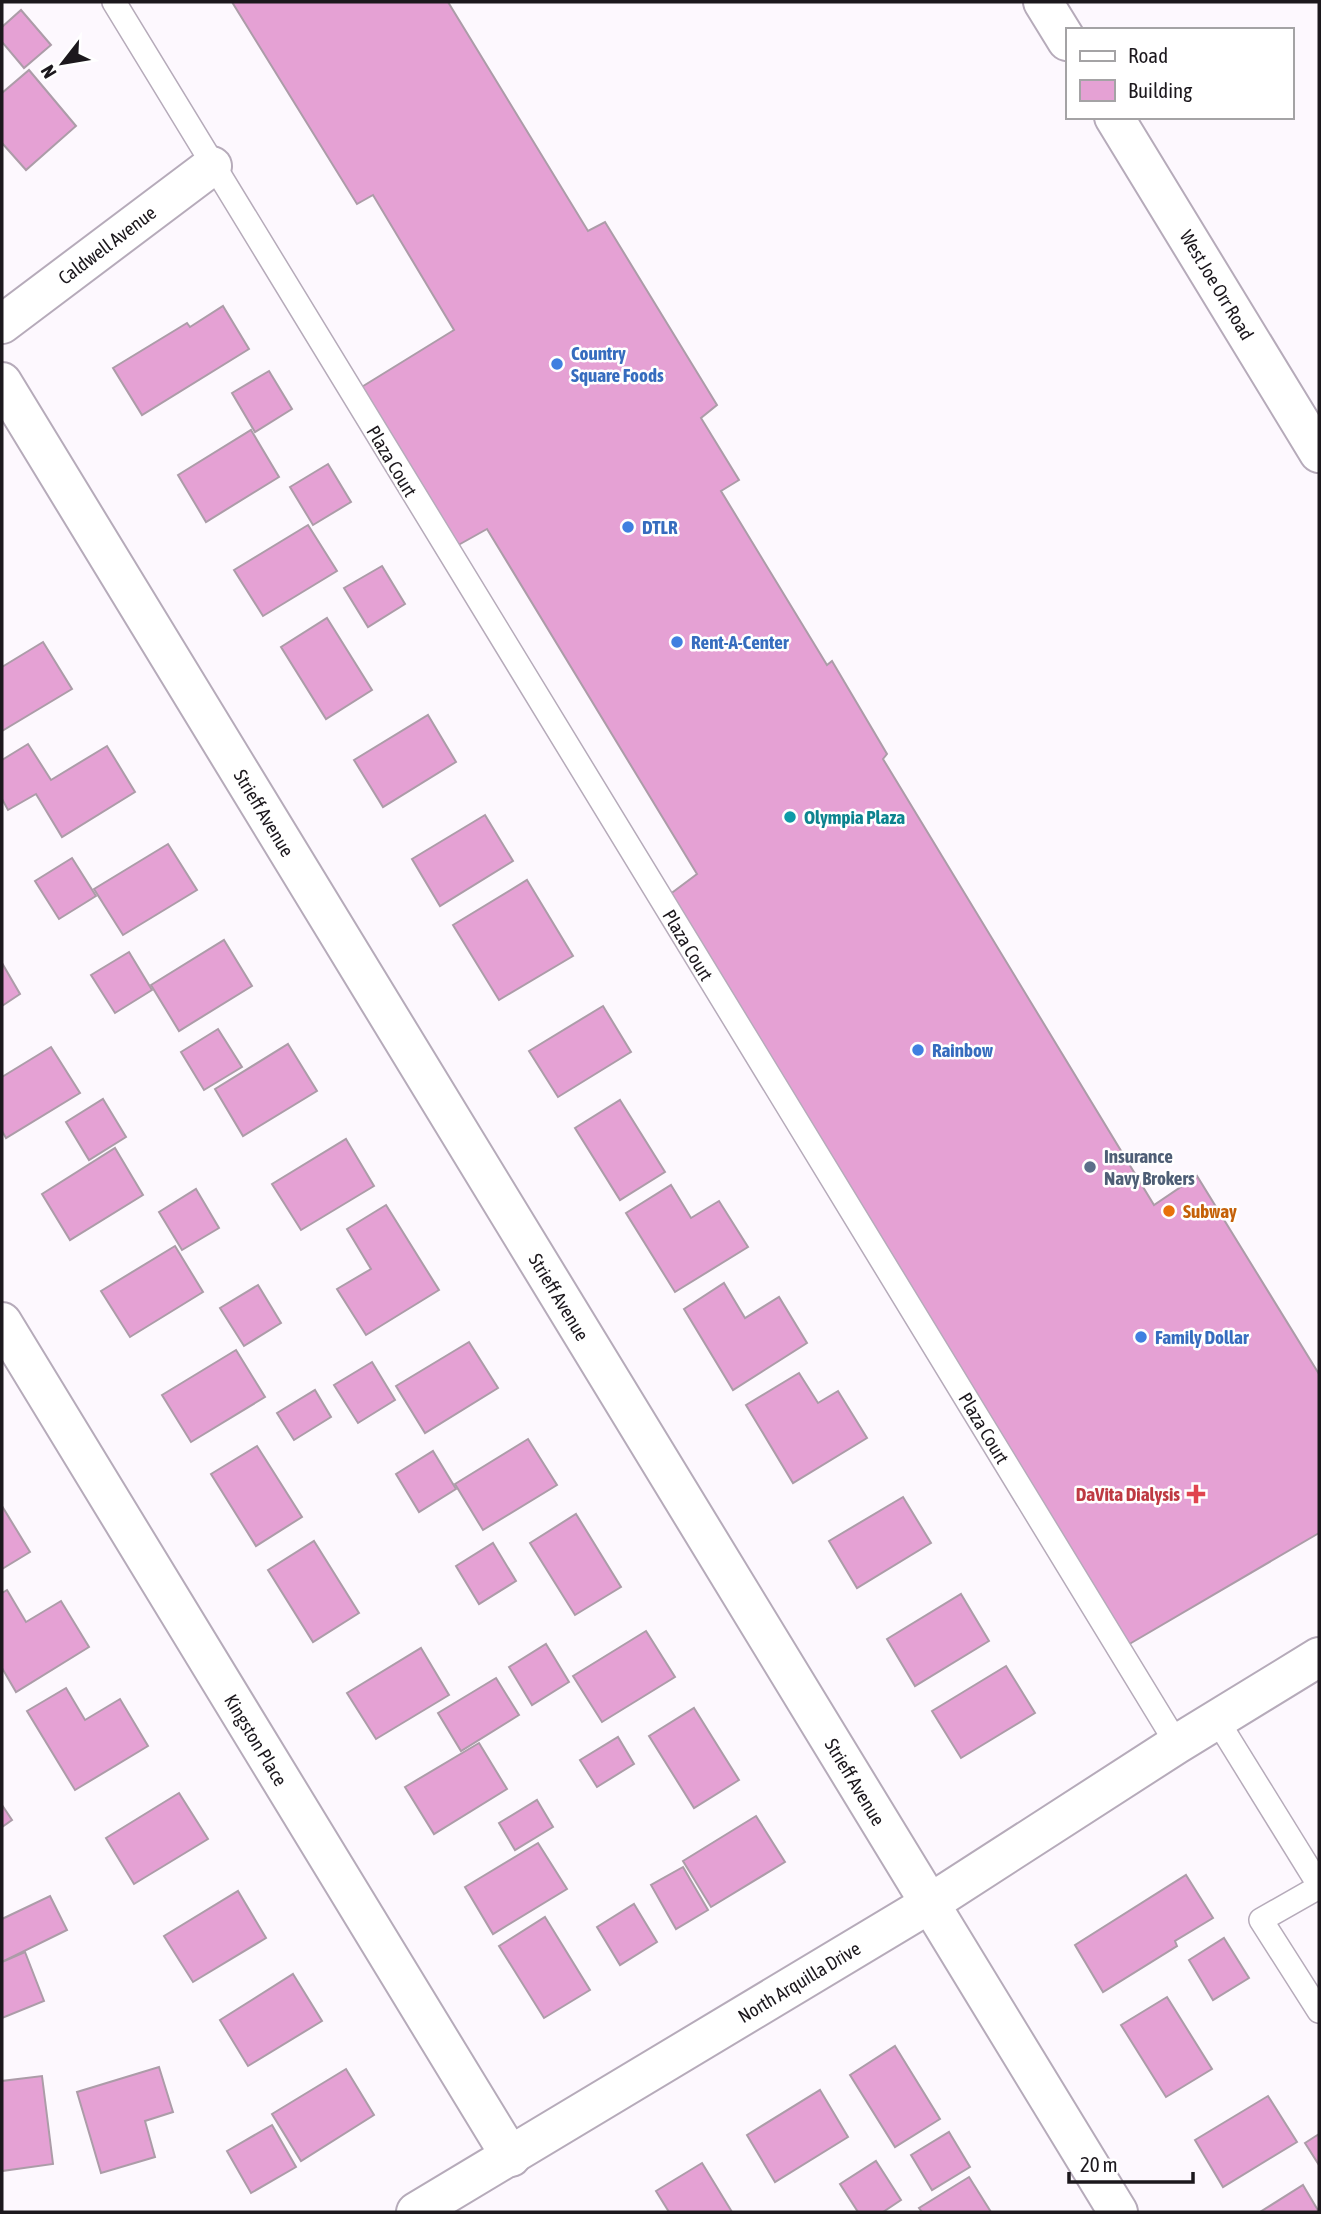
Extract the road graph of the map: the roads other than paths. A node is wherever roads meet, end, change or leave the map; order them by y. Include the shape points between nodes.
1 (114, 2) edge
2 (1043, 2) edge
3 (1066, 39) edge
4 (1115, 119) edge
5 (212, 166) junction
6 (2, 324) edge
7 (2, 382) edge
8 (1319, 453) edge
9 (2, 1322) edge
10 (1319, 1657) edge
11 (1217, 1720) junction
12 (1177, 1744) junction
13 (1319, 1886) edge
14 (929, 1904) junction
15 (1319, 2011) edge
16 (511, 2157) junction
17 (416, 2212) edge
18 (1118, 2212) edge

1 - 5 lane, Plaza Court
2 - 3 street
4 - 8 street, West Joe Orr Road
5 - 6 street, Caldwell Avenue
5 - 12 lane, Plaza Court
7 - 14 street, Strieff Avenue
9 - 16 street, Kingston Place
10 - 11 street
11 - 12 street
11 - 13 lane
12 - 14 street, North Arquilla Drive
13 - 15 lane via 1261,1920
14 - 16 street, North Arquilla Drive
14 - 18 street, Strieff Avenue
16 - 17 street, North Arquilla Drive

